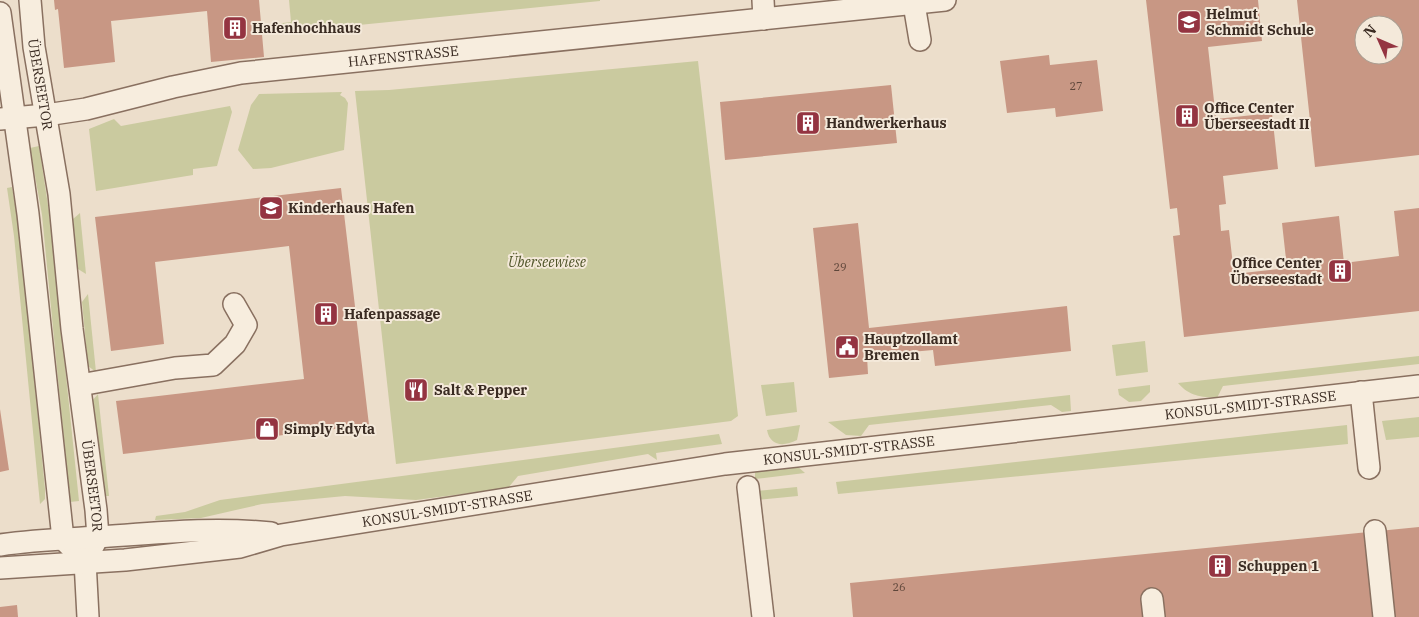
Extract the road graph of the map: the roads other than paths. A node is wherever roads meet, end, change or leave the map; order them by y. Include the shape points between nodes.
1 (30, 0) edge
2 (945, 0) edge
3 (914, 4) junction
4 (763, 10) edge
5 (0, 13) edge
6 (920, 40) dead end
7 (46, 116) junction
8 (7, 118) edge
9 (234, 304) dead end
10 (80, 385) junction
11 (1419, 386) edge
12 (1361, 392) junction
13 (1369, 468) dead end
14 (748, 487) dead end
15 (1375, 531) dead end
16 (281, 535) junction
17 (98, 537) junction
18 (63, 539) junction
19 (0, 545) edge
20 (85, 561) junction
21 (0, 568) edge
22 (88, 617) edge
23 (763, 617) edge
24 (1384, 617) edge

1 - 7 street, ÜBERSEETOR
2 - 3 street, HAFENSTRASSE
3 - 4 street, HAFENSTRASSE
3 - 6 street
4 - 7 street, HAFENSTRASSE via 240,73
5 - 8 street
7 - 8 street, HAFENSTRASSE
7 - 10 street, ÜBERSEETOR
8 - 18 street via 28,214
9 - 10 street via 246,325 235,344 213,365 175,368
10 - 17 street, ÜBERSEETOR
11 - 12 street, KONSUL-SMIDT-STRASSE
12 - 13 street
12 - 16 street, KONSUL-SMIDT-STRASSE via 726,464
14 - 23 street
15 - 24 street
16 - 17 street, KONSUL-SMIDT-STRASSE via 230,530
16 - 20 street, KONSUL-SMIDT-STRASSE via 240,547 125,560
17 - 18 street, KONSUL-SMIDT-STRASSE
17 - 20 street, ÜBERSEETOR
18 - 19 street, KONSUL-SMIDT-STRASSE
18 - 20 street
20 - 21 street, KONSUL-SMIDT-STRASSE
20 - 22 street

